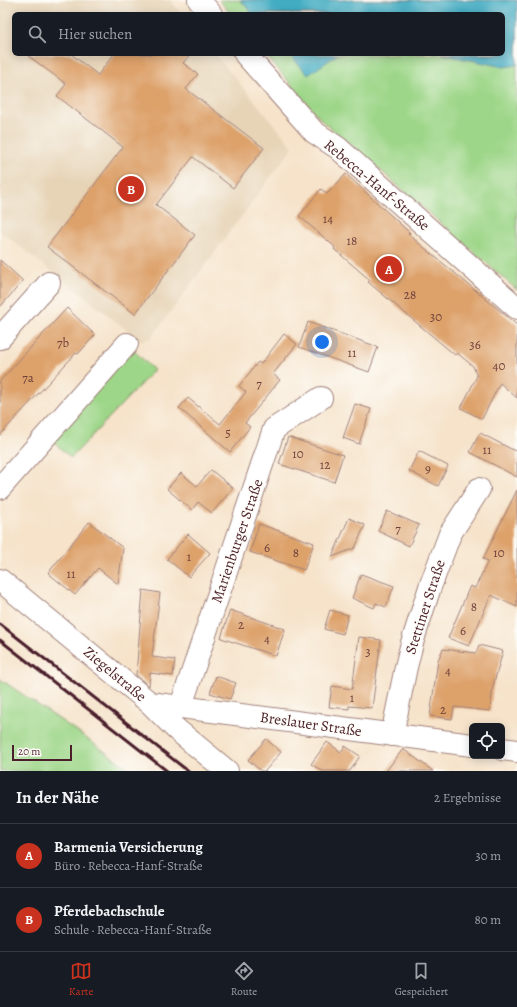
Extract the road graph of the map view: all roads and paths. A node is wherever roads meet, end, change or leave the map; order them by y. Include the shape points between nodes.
1 (199, 0) edge
2 (209, 12) edge
3 (247, 56) edge
4 (49, 283) dead end
5 (517, 308) edge
6 (0, 338) edge
7 (127, 344) dead end
8 (321, 398) dead end
9 (2, 482) edge
10 (479, 489) dead end
11 (0, 580) edge
12 (150, 703) junction
13 (181, 706) junction
14 (392, 734) junction
15 (469, 745) edge
16 (505, 749) edge
17 (517, 751) edge
18 (227, 771) edge

1 - 2 street
3 - 5 street, Rebecca-Hanf-Straße via 314,132 338,148
4 - 6 street
7 - 9 street
8 - 13 street, Marienburger Straße via 274,429
10 - 14 street, Stettiner Straße via 450,534 430,587 412,643
11 - 12 street, Ziegelstraße
12 - 13 street, Breslauer Straße
12 - 18 street, Ziegelstraße via 176,729
13 - 14 street, Breslauer Straße
14 - 15 street, Breslauer Straße
16 - 17 street

